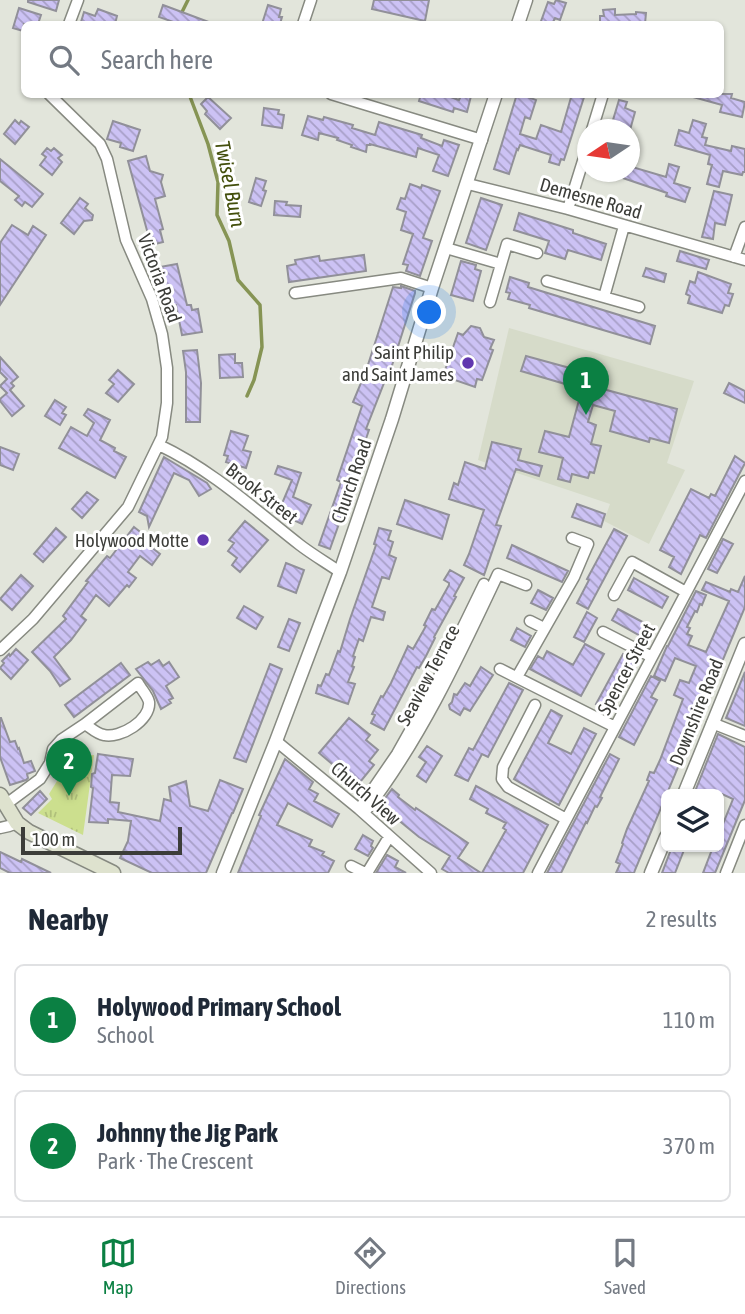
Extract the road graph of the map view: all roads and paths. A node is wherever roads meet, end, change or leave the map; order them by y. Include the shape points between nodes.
1 (78, 0) edge
2 (311, 0) edge
3 (526, 0) edge
4 (70, 21) edge
5 (304, 21) edge
6 (519, 21) edge
7 (53, 98) edge
8 (344, 98) edge
9 (495, 98) edge
10 (602, 98) edge
11 (595, 119) edge
12 (482, 140) junction
13 (577, 179) edge
14 (468, 184) junction
15 (568, 209) junction
16 (624, 226) junction
17 (745, 227) edge
18 (446, 248) junction
19 (537, 253) dead end
20 (739, 259) edge
21 (502, 264) junction
22 (547, 281) dead end
23 (432, 288) junction
24 (295, 293) dead end
25 (604, 297) junction
26 (490, 302) dead end
27 (639, 307) dead end
28 (159, 445) junction
29 (745, 481) edge
30 (572, 538) dead end
31 (340, 572) junction
32 (484, 584) dead end
33 (526, 585) dead end
34 (686, 592) junction
35 (614, 595) dead end
36 (530, 621) dead end
37 (544, 628) junction
38 (603, 632) dead end
39 (745, 644) edge
40 (0, 650) edge
41 (652, 657) junction
42 (500, 669) dead end
43 (517, 677) junction
44 (535, 705) dead end
45 (712, 723) junction
46 (85, 724) junction
47 (615, 727) junction
48 (745, 736) edge
49 (276, 741) junction
50 (686, 789) edge
51 (3, 800) edge
52 (361, 811) junction
53 (566, 819) junction
54 (17, 823) junction
55 (745, 825) edge
56 (0, 828) edge
57 (389, 836) junction
58 (661, 849) edge
59 (351, 866) dead end
60 (113, 873) edge
61 (223, 873) edge
62 (366, 873) edge
63 (431, 873) edge
64 (538, 873) edge
65 (651, 873) edge
66 (726, 873) edge

1 - 4 street
2 - 5 street
3 - 6 street
7 - 28 street, Victoria Road via 100,144 126,240 155,308 164,343 167,386
8 - 12 street
9 - 12 street, Church Road
10 - 11 street
12 - 14 street, Church Road
13 - 15 street
14 - 15 street, Demesne Road
14 - 18 street, Church Road
15 - 16 street, Demesne Road
16 - 20 street, Demesne Road
16 - 25 street
17 - 20 street
18 - 21 street
18 - 23 street, Church Road
19 - 21 street via 508,244
21 - 26 street
22 - 25 street
23 - 24 street via 401,278
23 - 31 street, Church Road
25 - 27 street
28 - 31 street, Brook Street via 222,482
28 - 40 street, Victoria Road via 128,508 33,619
29 - 34 street, Spencer Street
30 - 37 street via 588,544
31 - 49 street, Church Road
32 - 52 street via 422,708
33 - 52 street, Seaview Terrace via 498,575 417,735 388,781
34 - 35 street via 632,562
34 - 41 street, Spencer Street
36 - 37 street
37 - 43 street
38 - 41 street
39 - 45 street, Downshire Road
41 - 47 street, Spencer Street
42 - 43 street
43 - 47 street
44 - 53 street via 503,767 502,779 508,787
45 - 48 street
45 - 50 street, Downshire Road
46 - 46 street via 138,683 149,701 148,712 132,729 115,736 102,735
46 - 51 street via 53,749 40,779
47 - 53 street, Spencer Street
49 - 52 street, Church View
49 - 61 street, Church Road
51 - 54 main road
52 - 57 street, Church View
53 - 64 street, Spencer Street
54 - 56 street
54 - 60 main road
55 - 66 street
57 - 62 street
57 - 63 street, Church View
58 - 65 street
59 - 62 street

